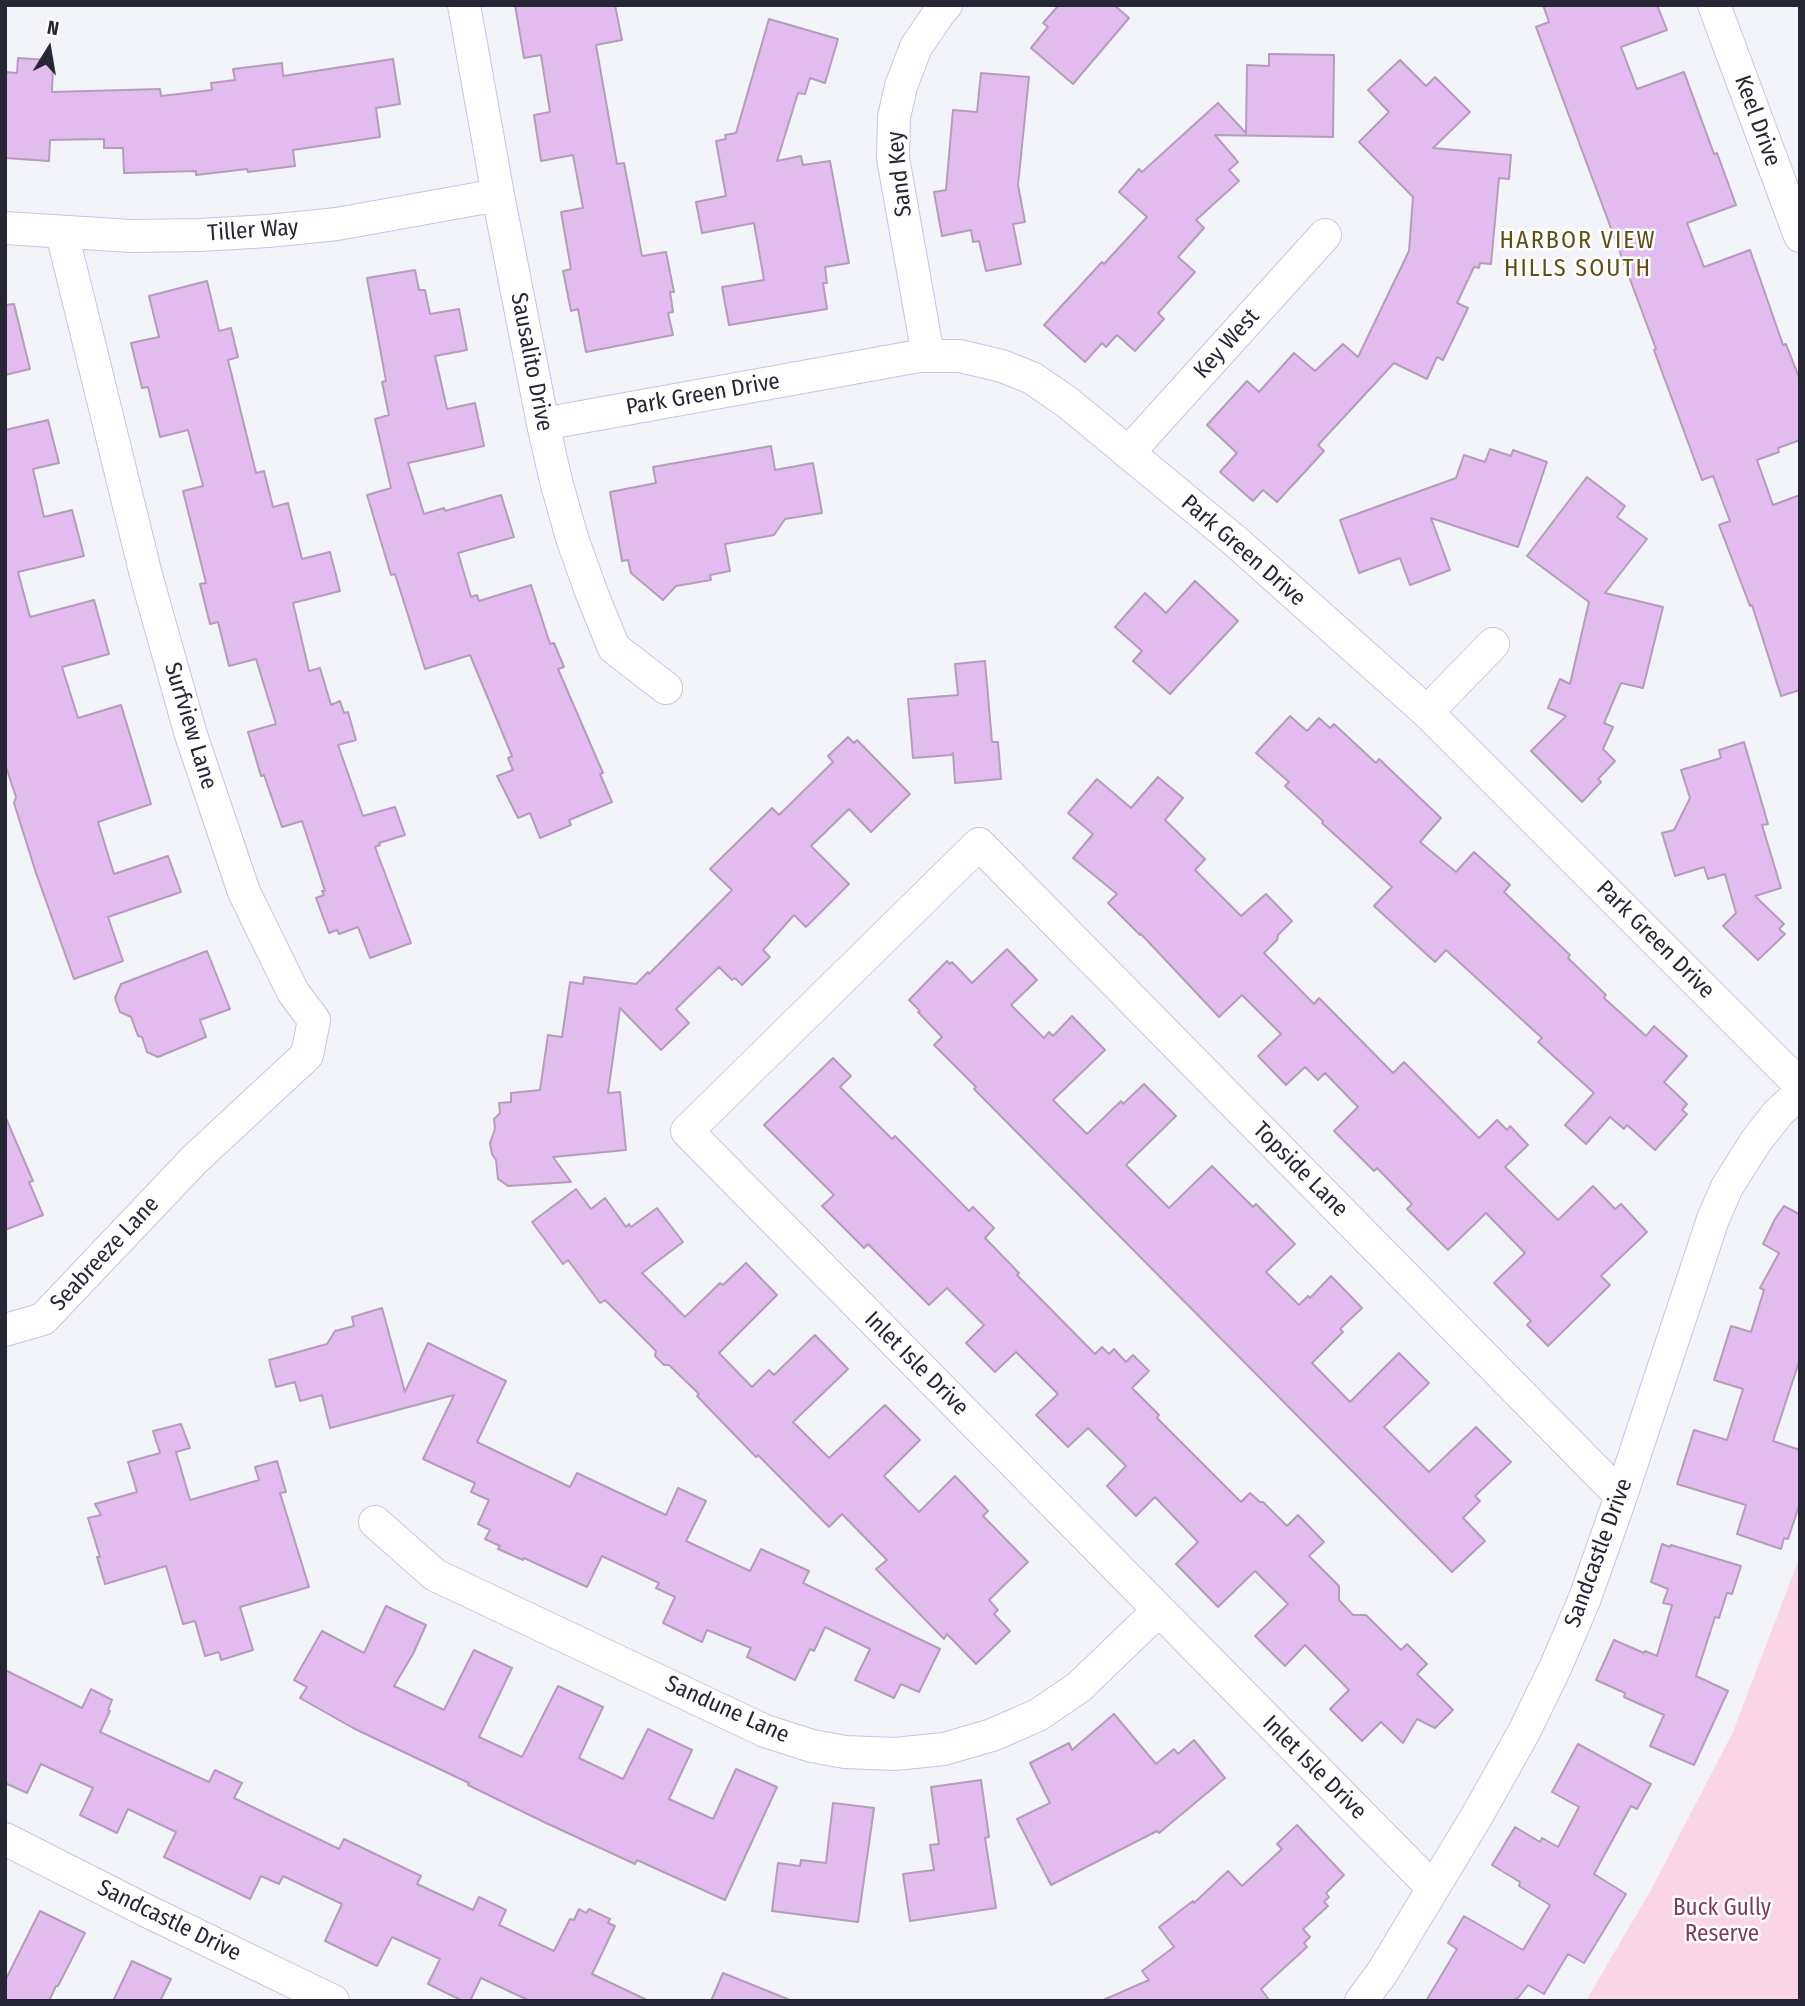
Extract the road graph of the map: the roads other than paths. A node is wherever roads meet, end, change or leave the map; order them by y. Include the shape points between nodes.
1 (464, 5) edge
2 (946, 5) edge
3 (1714, 5) edge
4 (498, 195) junction
5 (5, 228) edge
6 (62, 233) junction
7 (1325, 235) dead end
8 (1800, 236) edge
9 (928, 355) junction
10 (543, 424) junction
11 (1128, 453) junction
12 (1493, 644) dead end
13 (666, 688) dead end
14 (1427, 712) junction
15 (979, 844) joint
16 (1800, 1085) edge
17 (1800, 1093) edge
18 (195, 1159) joint
19 (5, 1330) edge
20 (1621, 1496) junction
21 (375, 1522) dead end
22 (1159, 1610) junction
23 (5, 1839) edge
24 (1433, 1888) junction
25 (333, 2001) edge
26 (1362, 2001) edge

1 - 4 street, Sausalito Drive
2 - 9 street, Sand Key via 916,47 894,117 893,158
3 - 8 street, Keel Drive
4 - 6 street, Tiller Way via 268,231 149,236
4 - 10 street, Sausalito Drive
5 - 6 street, Tiller Way
6 - 18 street, Surfview Lane via 191,735 244,892 293,992 314,1020 307,1055
7 - 11 street, Key West
9 - 10 street, Park Green Drive
9 - 11 street, Park Green Drive via 960,356 1032,378
10 - 13 street, Sausalito Drive via 572,538 614,648
11 - 14 street, Park Green Drive via 1234,540
12 - 14 street
14 - 16 street, Park Green Drive
15 - 20 street, Topside Lane
15 - 22 street, Inlet Isle Drive via 687,1131
17 - 20 street, Sandcastle Drive via 1756,1141 1727,1187
18 - 19 street, Seabreeze Lane via 43,1319
20 - 24 street, Sandcastle Drive via 1556,1666 1524,1732
21 - 22 street, Sandune Lane via 435,1575 765,1731 845,1752 895,1755 944,1749 1038,1715 1079,1686
22 - 24 street, Inlet Isle Drive
23 - 25 street, Sandcastle Drive
24 - 26 street, Sandcastle Drive

